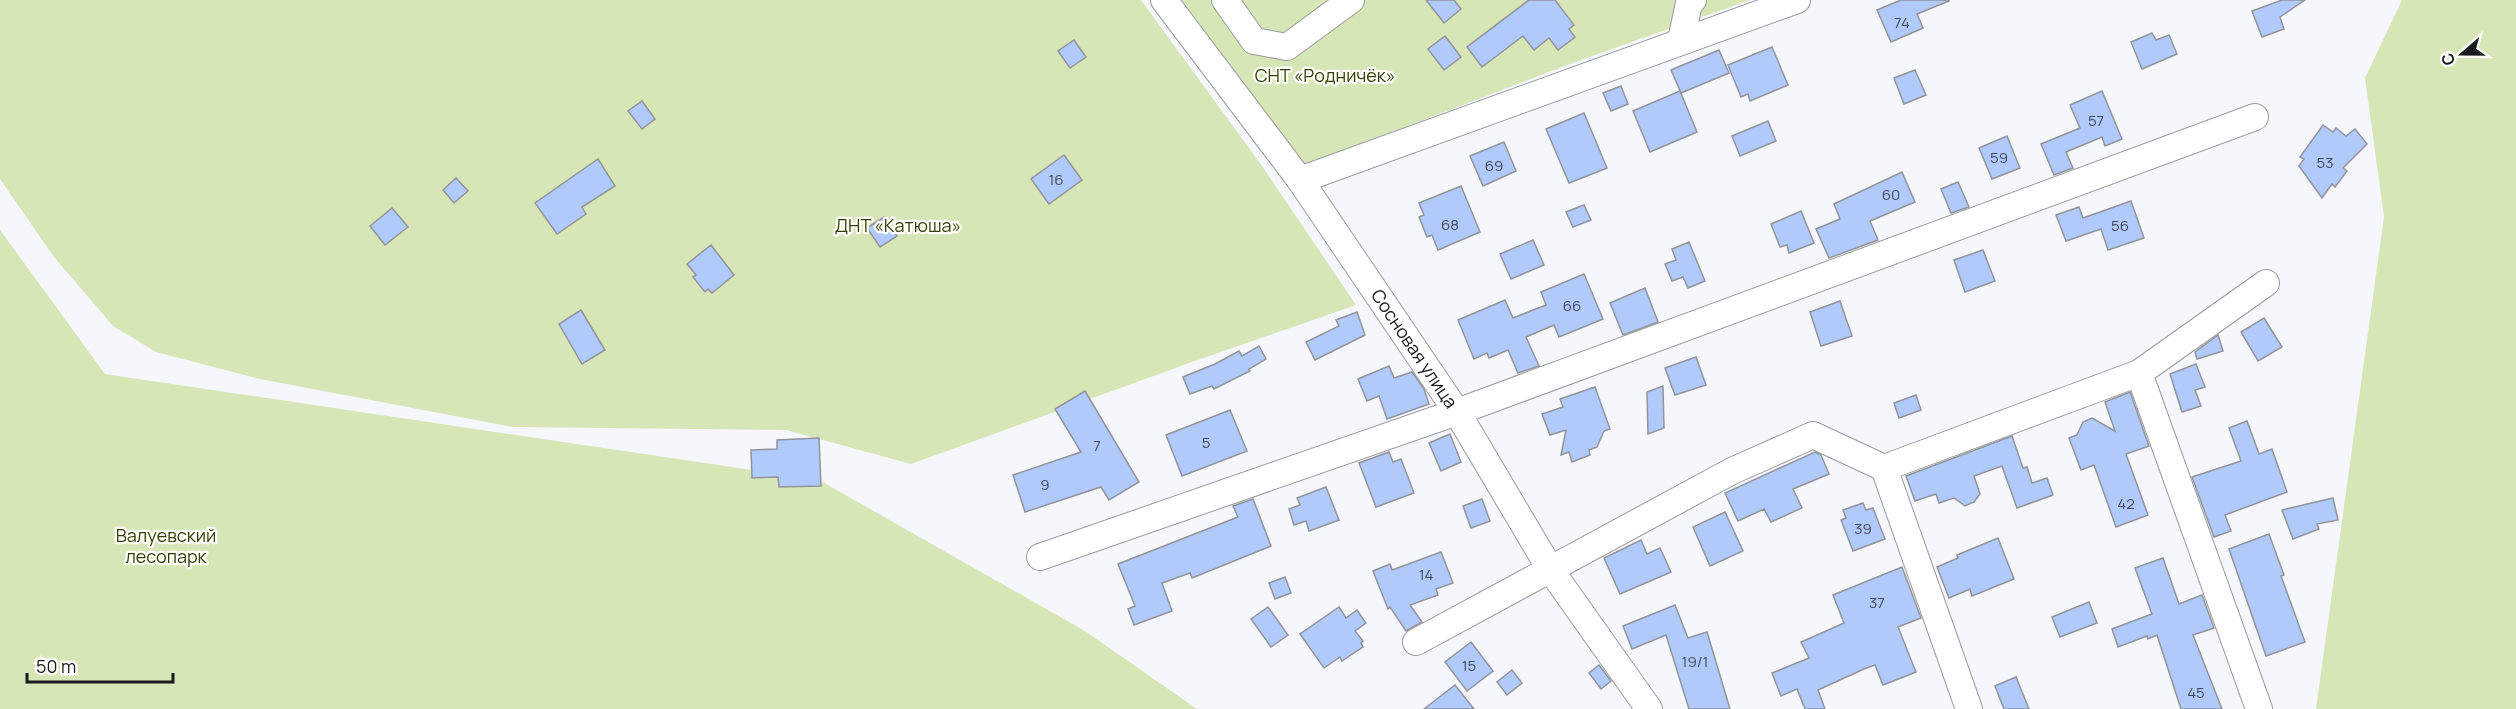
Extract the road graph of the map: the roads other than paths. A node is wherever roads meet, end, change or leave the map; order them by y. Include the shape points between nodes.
1 (1164, 0) edge
2 (1225, 0) edge
3 (1351, 0) edge
4 (1693, 0) edge
5 (1797, 0) edge
6 (1681, 41) junction
7 (2255, 117) dead end
8 (1300, 180) junction
9 (2266, 283) dead end
10 (2139, 373) junction
11 (1457, 412) junction
12 (1884, 468) junction
13 (1040, 557) dead end
14 (1550, 569) junction
15 (1416, 642) dead end
16 (1649, 709) edge
17 (1969, 709) edge
18 (2259, 709) edge

1 - 8 street, Сосновая улица
2 - 3 street via 1254,41 1287,47
4 - 6 street
5 - 6 street
6 - 8 street
7 - 11 street
8 - 11 street, Сосновая улица
9 - 10 street
10 - 12 street
10 - 18 street
11 - 13 street
11 - 14 street, Сосновая улица
12 - 14 street via 1813,435 1732,471
12 - 17 street
14 - 15 street
14 - 16 street, Сосновая улица

